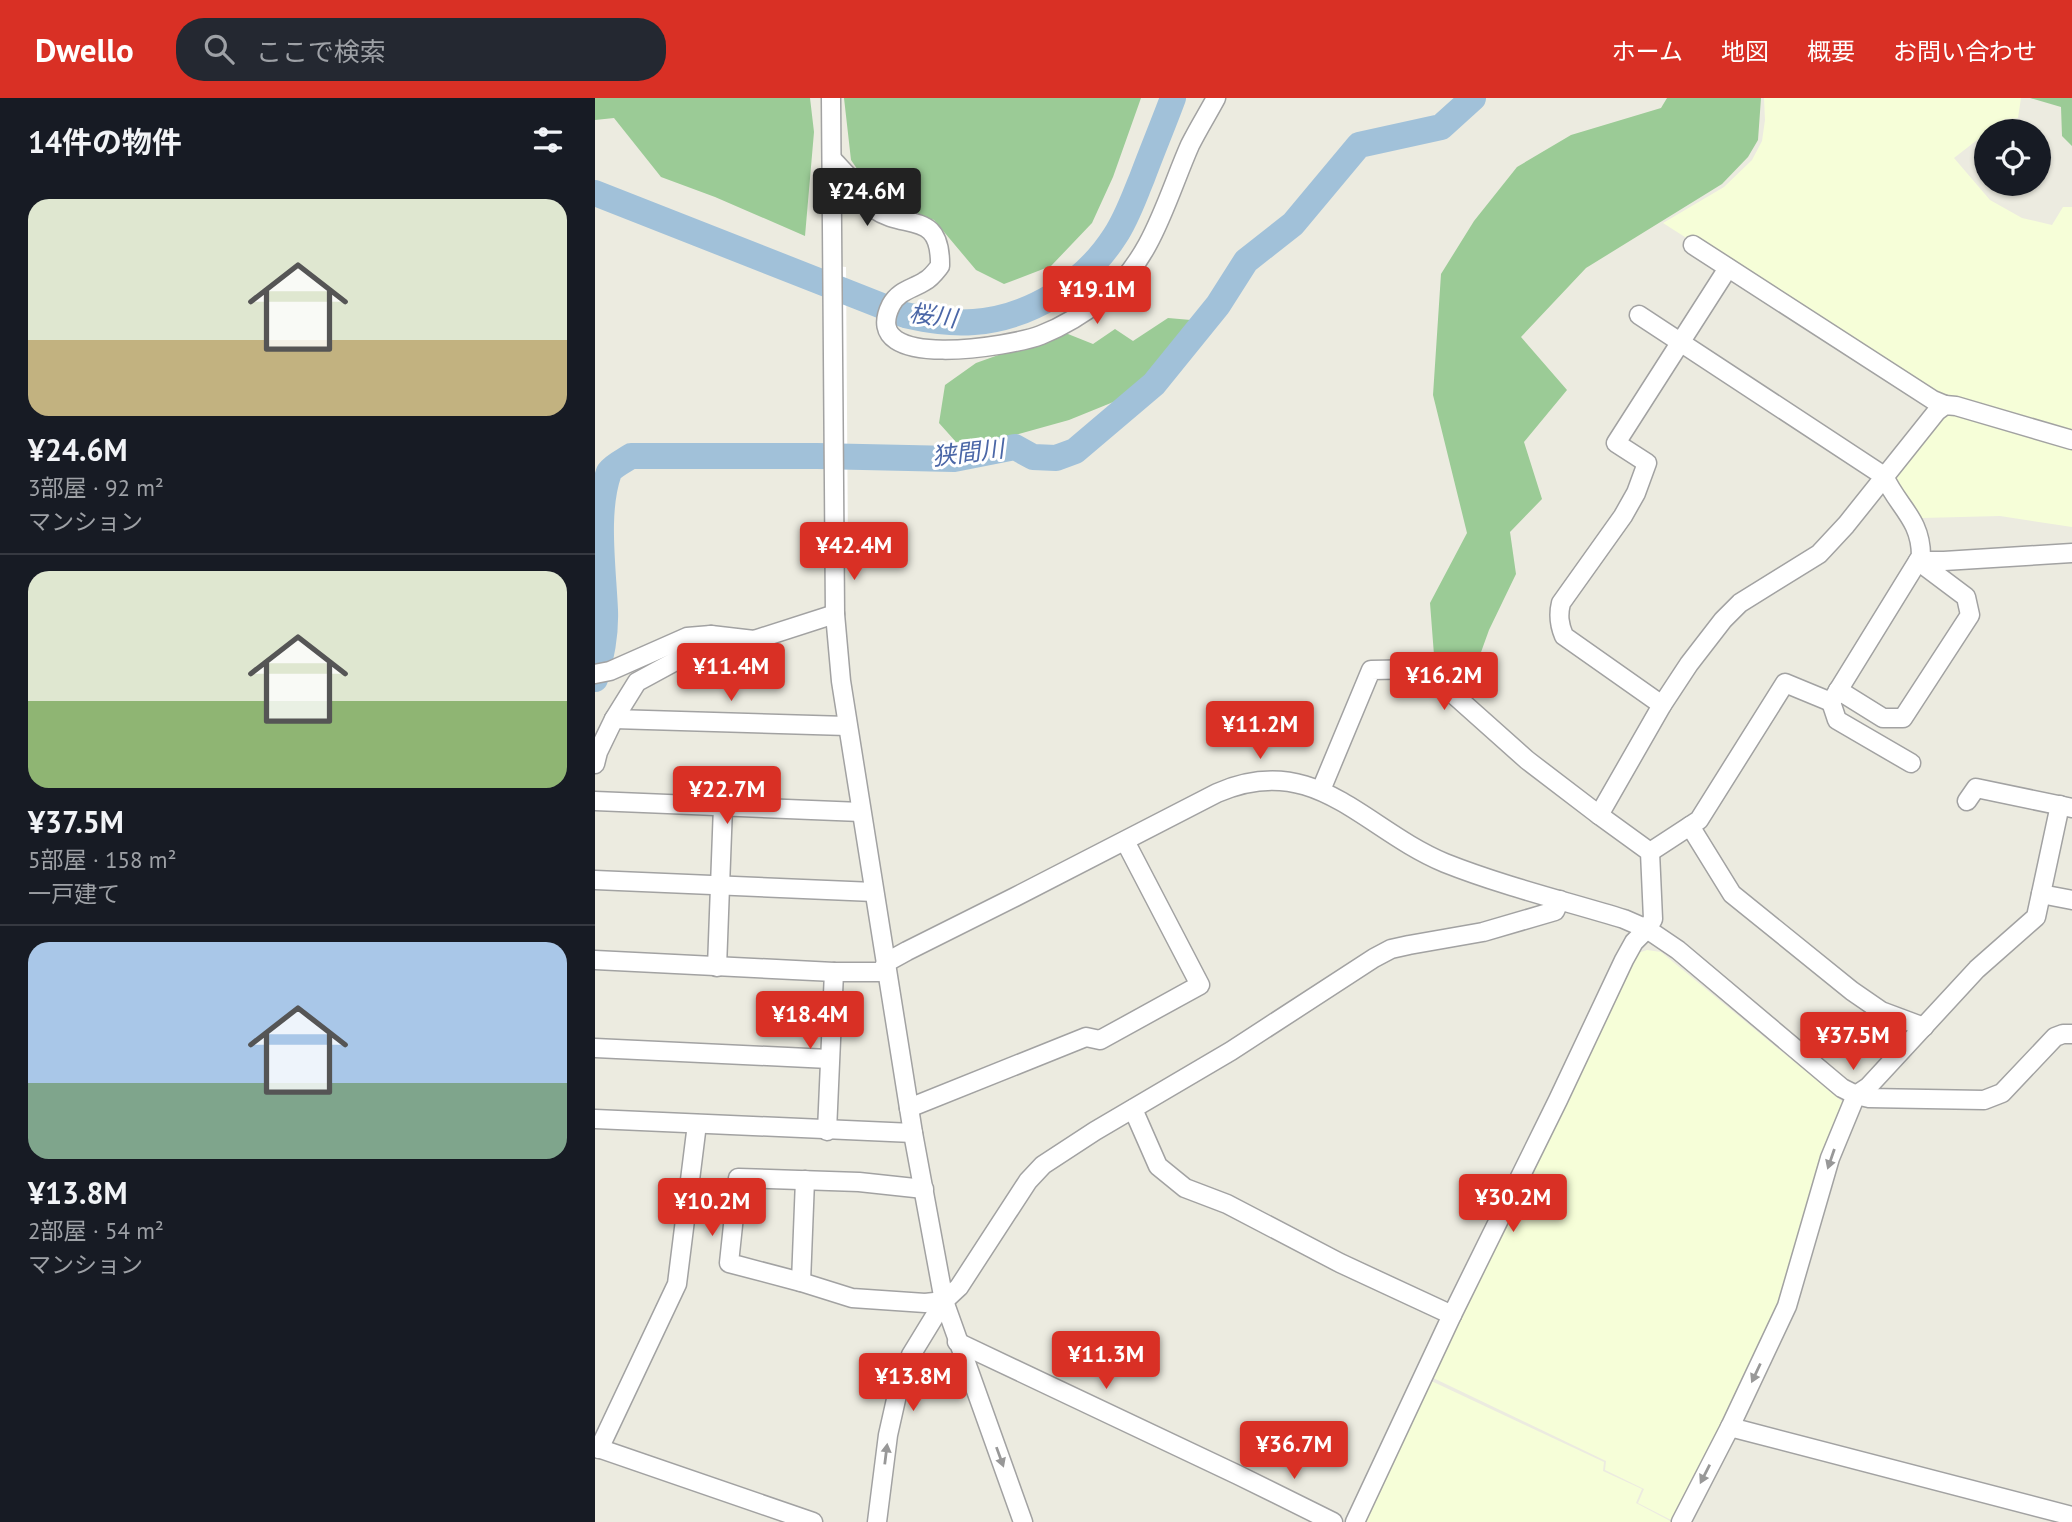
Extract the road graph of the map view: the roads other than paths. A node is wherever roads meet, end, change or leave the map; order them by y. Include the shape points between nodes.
1 (831, 98) edge
2 (1216, 98) edge
3 (832, 159) junction
4 (1693, 245) dead end
5 (1728, 268) junction
6 (1639, 315) dead end
7 (1681, 343) junction
8 (1945, 405) junction
9 (2072, 440) edge
10 (1884, 476) junction
11 (2072, 553) edge
12 (1918, 561) junction
13 (835, 614) junction
14 (711, 635) junction
15 (603, 672) edge
16 (1835, 696) junction
17 (1662, 705) junction
18 (614, 719) junction
19 (847, 726) junction
20 (1911, 763) dead end
21 (595, 764) edge
22 (1321, 790) junction
23 (595, 801) edge
24 (1966, 801) dead end
25 (723, 806) junction
26 (2066, 806) edge
27 (861, 812) junction
28 (1599, 815) junction
29 (1691, 826) junction
30 (1125, 841) junction
31 (1650, 852) junction
32 (595, 880) edge
33 (719, 885) junction
34 (874, 892) junction
35 (2041, 894) junction
36 (1560, 900) junction
37 (2072, 901) edge
38 (1647, 929) junction
39 (595, 960) edge
40 (887, 962) junction
41 (717, 967) junction
42 (834, 972) junction
43 (1924, 1027) junction
44 (2072, 1034) edge
45 (595, 1048) edge
46 (829, 1059) junction
47 (1856, 1095) junction
48 (909, 1108) junction
49 (1133, 1109) junction
50 (595, 1119) edge
51 (697, 1124) junction
52 (827, 1131) junction
53 (913, 1133) junction
54 (805, 1180) junction
55 (923, 1189) junction
56 (801, 1282) junction
57 (944, 1301) junction
58 (1452, 1315) junction
59 (957, 1342) junction
60 (1730, 1427) junction
61 (597, 1448) edge
62 (2072, 1516) edge
63 (813, 1522) edge
64 (877, 1522) edge
65 (1023, 1522) edge
66 (1333, 1522) edge
67 (1355, 1522) edge
68 (1681, 1522) edge

1 - 3 street
2 - 3 street via 1192,142 1152,238 1123,279 1068,323 1003,345 950,351 919,347 891,335 889,312 907,289 928,280 940,266 939,245 925,227 874,209
3 - 13 street
4 - 5 street
5 - 7 street
5 - 8 street
6 - 7 street
7 - 10 street
7 - 17 street via 1616,443 1647,463 1636,493 1558,614 1563,636
8 - 9 street
8 - 10 street
10 - 12 street via 1921,540
10 - 17 street via 1819,554 1740,603 1723,620
11 - 12 street
12 - 16 street
12 - 16 street via 1966,597 1970,615 1903,718 1883,718
13 - 14 street via 754,640
13 - 19 street
14 - 15 street via 687,637
14 - 18 street via 694,651 637,682
16 - 20 street via 1837,720
16 - 29 street via 1785,683
17 - 28 street
18 - 19 street
18 - 21 street
19 - 27 street
22 - 28 street via 1371,670 1425,669 1527,760
22 - 30 street via 1292,781 1248,782
22 - 36 street via 1421,852
23 - 25 street
24 - 26 street via 1976,788
25 - 27 street
25 - 33 street
26 - 35 street
27 - 34 street
28 - 31 street
29 - 31 street
29 - 43 street via 1732,894 1852,991 1881,1011
30 - 40 street
30 - 48 street via 1200,985 1100,1040 1086,1037
31 - 38 street via 1653,919
32 - 33 street
33 - 34 street
33 - 41 street
34 - 40 street
35 - 37 street
35 - 43 street via 2036,917 1977,969
36 - 38 street
36 - 49 street via 1555,911 1483,932 1391,949
38 - 47 street
38 - 58 street via 1624,960
39 - 41 street
40 - 42 street via 881,972
40 - 48 street
41 - 42 street
42 - 46 street
43 - 47 street
44 - 47 street via 2055,1037 1993,1098
45 - 46 street
46 - 52 street
47 -> 60 street via 1830,1158 1787,1306
48 - 53 street
49 - 57 street via 1043,1165 959,1287
49 - 58 street via 1158,1166 1185,1188 1227,1204
50 - 51 street
51 - 52 street
51 - 61 street via 677,1284
52 - 53 street
53 - 55 street
54 - 55 street
54 - 56 street
54 - 56 street via 738,1178 729,1263
55 - 57 street
56 - 57 street via 852,1298
57 - 59 street
64 -> 57 street via 897,1395 911,1354
58 - 67 street
59 -> 65 street
59 - 66 street
60 - 62 street
60 -> 68 street
61 - 63 street

